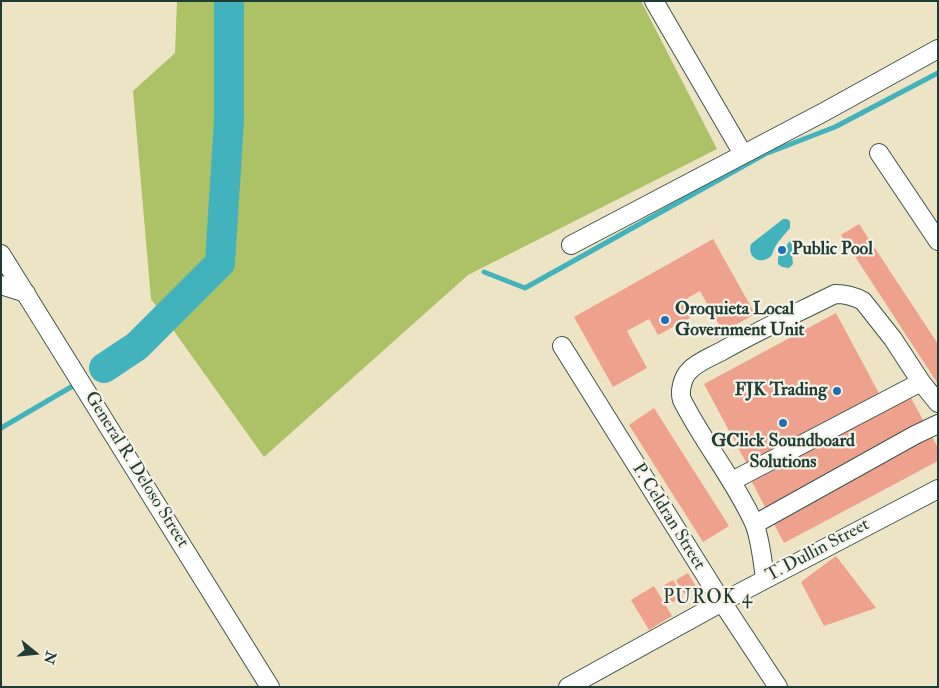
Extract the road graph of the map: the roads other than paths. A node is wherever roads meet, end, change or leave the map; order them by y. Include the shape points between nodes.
1 (654, 1) edge
2 (938, 49) edge
3 (879, 153) dead end
4 (743, 154) junction
5 (938, 241) edge
6 (571, 245) dead end
7 (1, 254) edge
8 (1, 285) edge
9 (26, 293) junction
10 (562, 346) dead end
11 (921, 382) junction
12 (938, 403) edge
13 (938, 424) edge
14 (732, 481) junction
15 (938, 489) edge
16 (755, 524) junction
17 (765, 579) junction
18 (722, 602) junction
19 (270, 687) edge
20 (568, 687) edge
21 (778, 687) edge

1 - 4 street
2 - 4 street
3 - 5 street
4 - 6 street
7 - 9 street, General R. Deloso Street
8 - 9 street
9 - 19 street, General R. Deloso Street
10 - 18 street, P. Celdran Street
11 - 12 street
11 - 14 street
11 - 14 street via 875,316 863,302 850,295 835,294 735,344 689,371 680,395
13 - 16 street
14 - 16 street
15 - 17 street, T. Dullin Street
16 - 17 street
17 - 18 street, T. Dullin Street
18 - 20 street, T. Dullin Street
18 - 21 street, P. Celdran Street

